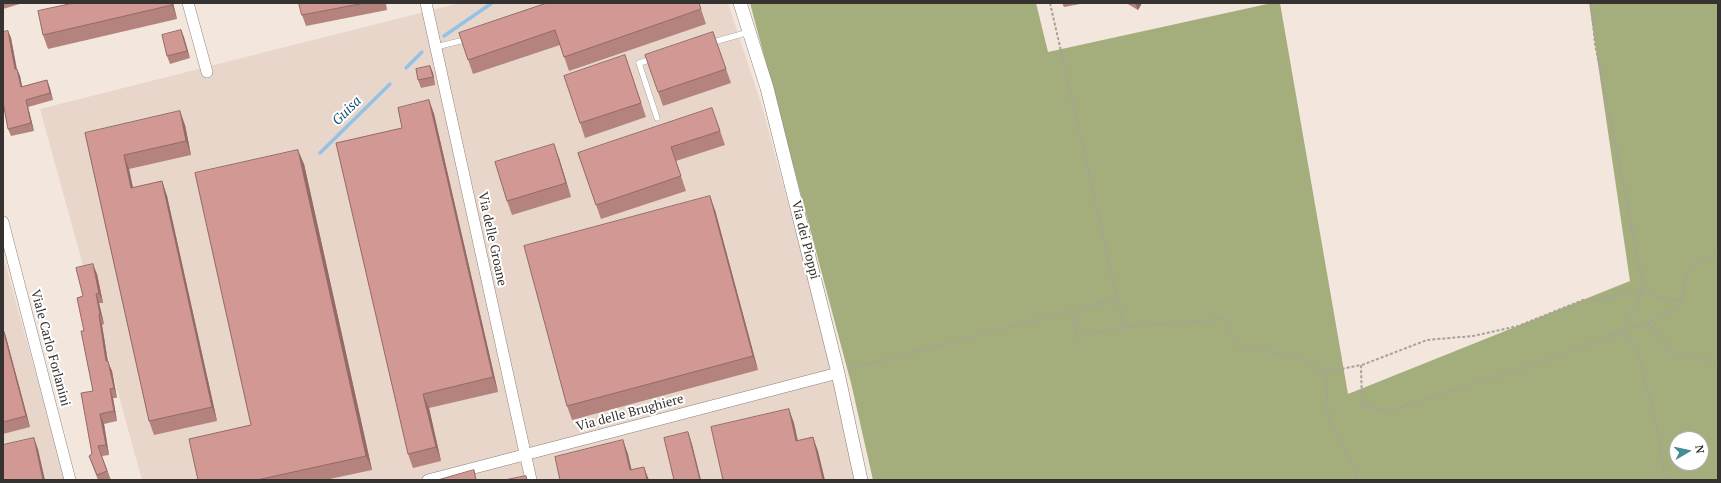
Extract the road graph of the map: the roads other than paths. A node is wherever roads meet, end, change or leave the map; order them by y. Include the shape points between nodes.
1 (188, 3) edge
2 (426, 3) edge
3 (740, 3) edge
4 (750, 32) junction
5 (472, 38) edge
6 (707, 44) edge
7 (436, 47) junction
8 (662, 56) edge
9 (207, 72) dead end
10 (657, 118) dead end
11 (3, 222) edge
12 (838, 373) junction
13 (525, 455) junction
14 (70, 480) edge
15 (428, 480) edge
16 (532, 480) edge
17 (861, 480) edge

1 - 9 street
2 - 7 street, Via delle Groane
3 - 4 street, Via dei Pioppi
4 - 6 lane
4 - 12 street, Via dei Pioppi via 767,88
5 - 7 lane
7 - 13 street, Via delle Groane
8 - 10 lane via 639,63
11 - 14 street, Viale Carlo Forlanini
12 - 13 street, Via delle Brughiere
12 - 17 street, Via dei Pioppi
13 - 15 street, Via delle Brughiere
13 - 16 street, Via delle Groane

